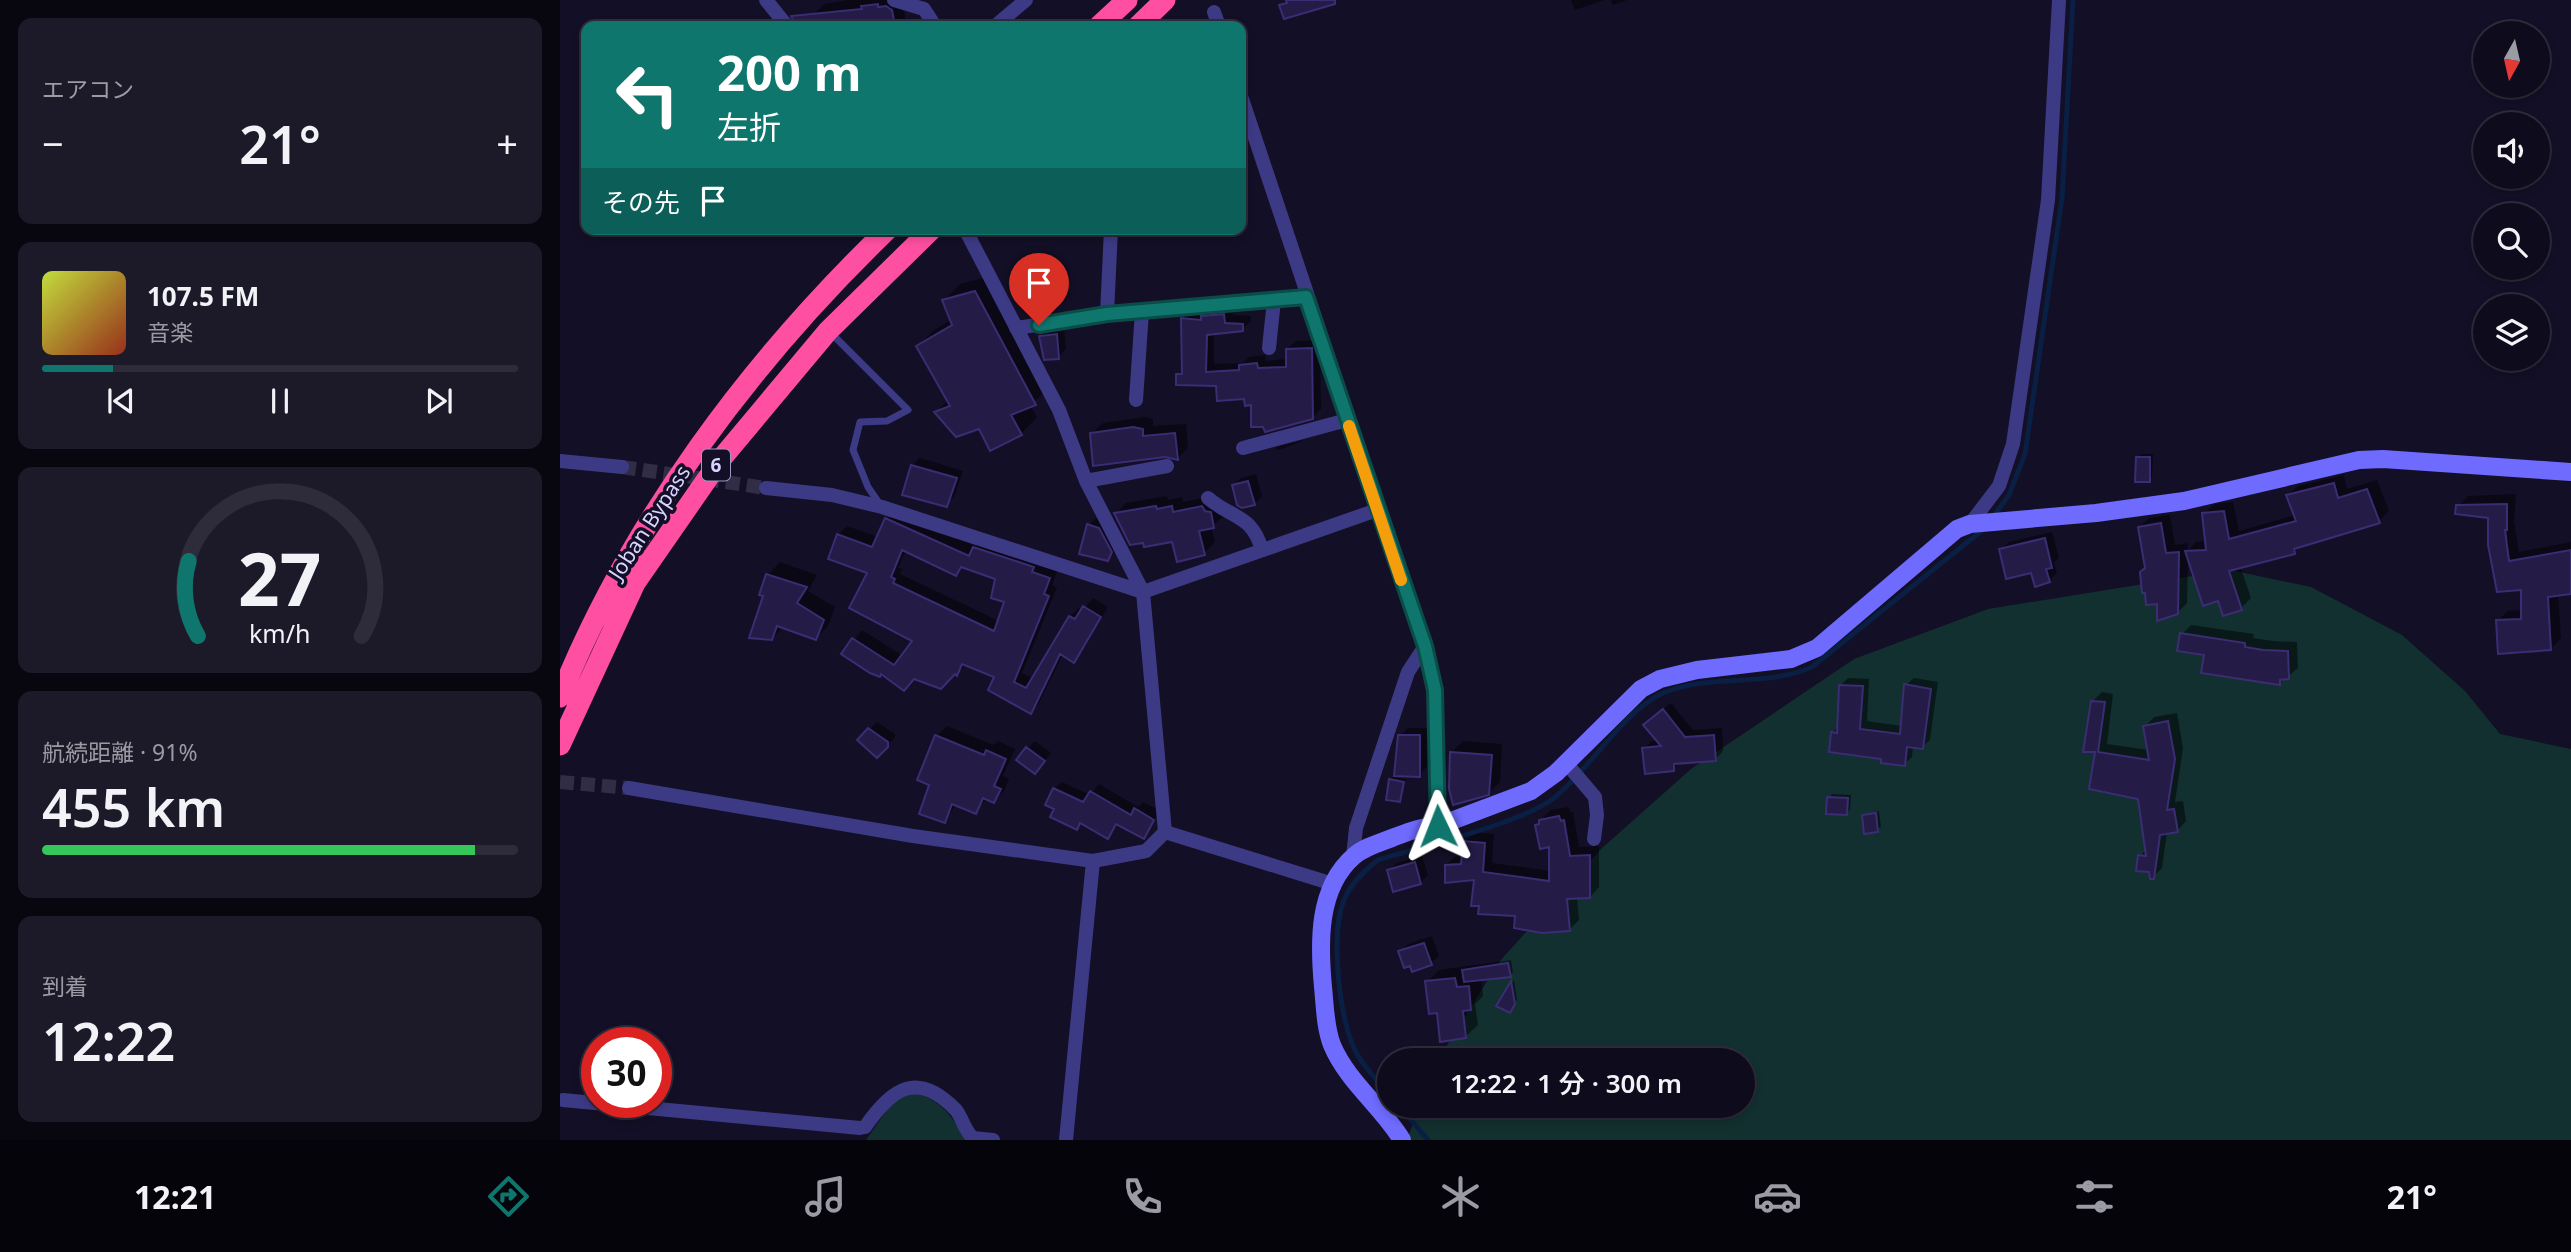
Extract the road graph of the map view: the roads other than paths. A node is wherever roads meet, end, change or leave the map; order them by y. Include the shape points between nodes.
1 (766, 0) edge
2 (894, 0) edge
3 (1026, 0) edge
4 (1127, 0) edge
5 (1165, 0) edge
6 (2059, 0) edge
7 (783, 21) edge
8 (932, 21) edge
9 (1001, 21) edge
10 (1105, 21) edge
11 (1143, 21) edge
12 (1246, 111) edge
13 (882, 235) edge
14 (926, 235) edge
15 (968, 235) edge
16 (1111, 235) edge
17 (1306, 297) junction
18 (1274, 300) junction
19 (1142, 311) junction
20 (1107, 314) junction
21 (1016, 328) junction
22 (828, 331) junction
23 (1269, 348) dead end
24 (1136, 400) dead end
25 (1347, 420) junction
26 (1243, 448) dead end
27 (560, 461) edge
28 (1167, 466) dead end
29 (622, 467) tunnel mouth
30 (2571, 472) edge
31 (1086, 481) junction
32 (766, 488) tunnel mouth
33 (1208, 498) dead end
34 (882, 507) junction
35 (1377, 510) junction
36 (1983, 522) junction
37 (1262, 550) junction
38 (1143, 592) junction
39 (1425, 646) junction
40 (565, 681) edge
41 (560, 698) edge
42 (560, 744) edge
43 (1574, 771) junction
44 (629, 788) tunnel mouth
45 (1438, 826) junction
46 (1165, 832) junction
47 (1594, 839) dead end
48 (1353, 857) junction
49 (1093, 861) junction
50 (1333, 884) junction
51 (563, 1100) dead end
52 (993, 1140) edge
53 (1066, 1140) edge
54 (1402, 1140) edge

1 - 7 street
2 - 8 street via 924,9
3 - 9 street
4 - 10 highway
5 - 11 highway
6 - 36 street via 2048,200 2013,444
12 - 17 street
13 - 40 highway, Joban Bypass / 6 via 801,318 697,449 624,562
14 - 22 highway, Joban Bypass / 6
15 - 21 street
16 - 20 street
17 - 18 street
17 - 25 street
18 - 19 street
18 - 23 street
19 - 20 street
19 - 24 street
20 - 21 street
21 - 31 street via 1059,410
22 - 34 lane via 908,410 887,421 860,422 853,450
22 - 42 highway, Joban Bypass / 6 via 721,459 635,583
25 - 26 street
25 - 35 street
27 - 29 street
28 - 31 street
30 - 36 street via 2359,460 2184,500
31 - 38 street
32 - 34 street via 832,495
33 - 37 street via 1249,523
34 - 38 street
35 - 37 street
35 - 39 street
36 - 43 street via 1958,529 1817,648 1791,659 1660,678 1641,689
37 - 38 street
38 - 46 street
39 - 45 street via 1435,690
39 - 48 street via 1408,672 1356,828
40 - 41 highway, Joban Bypass / 6
43 - 45 street
43 - 47 street via 1597,806
44 - 49 street
45 - 48 street via 1425,826
46 - 49 street via 1146,851
46 - 50 street
48 - 50 street
49 - 53 street
50 - 54 street via 1325,904 1320,955 1332,1045
51 - 52 street via 860,1128 899,1090 918,1087 958,1112 973,1138

